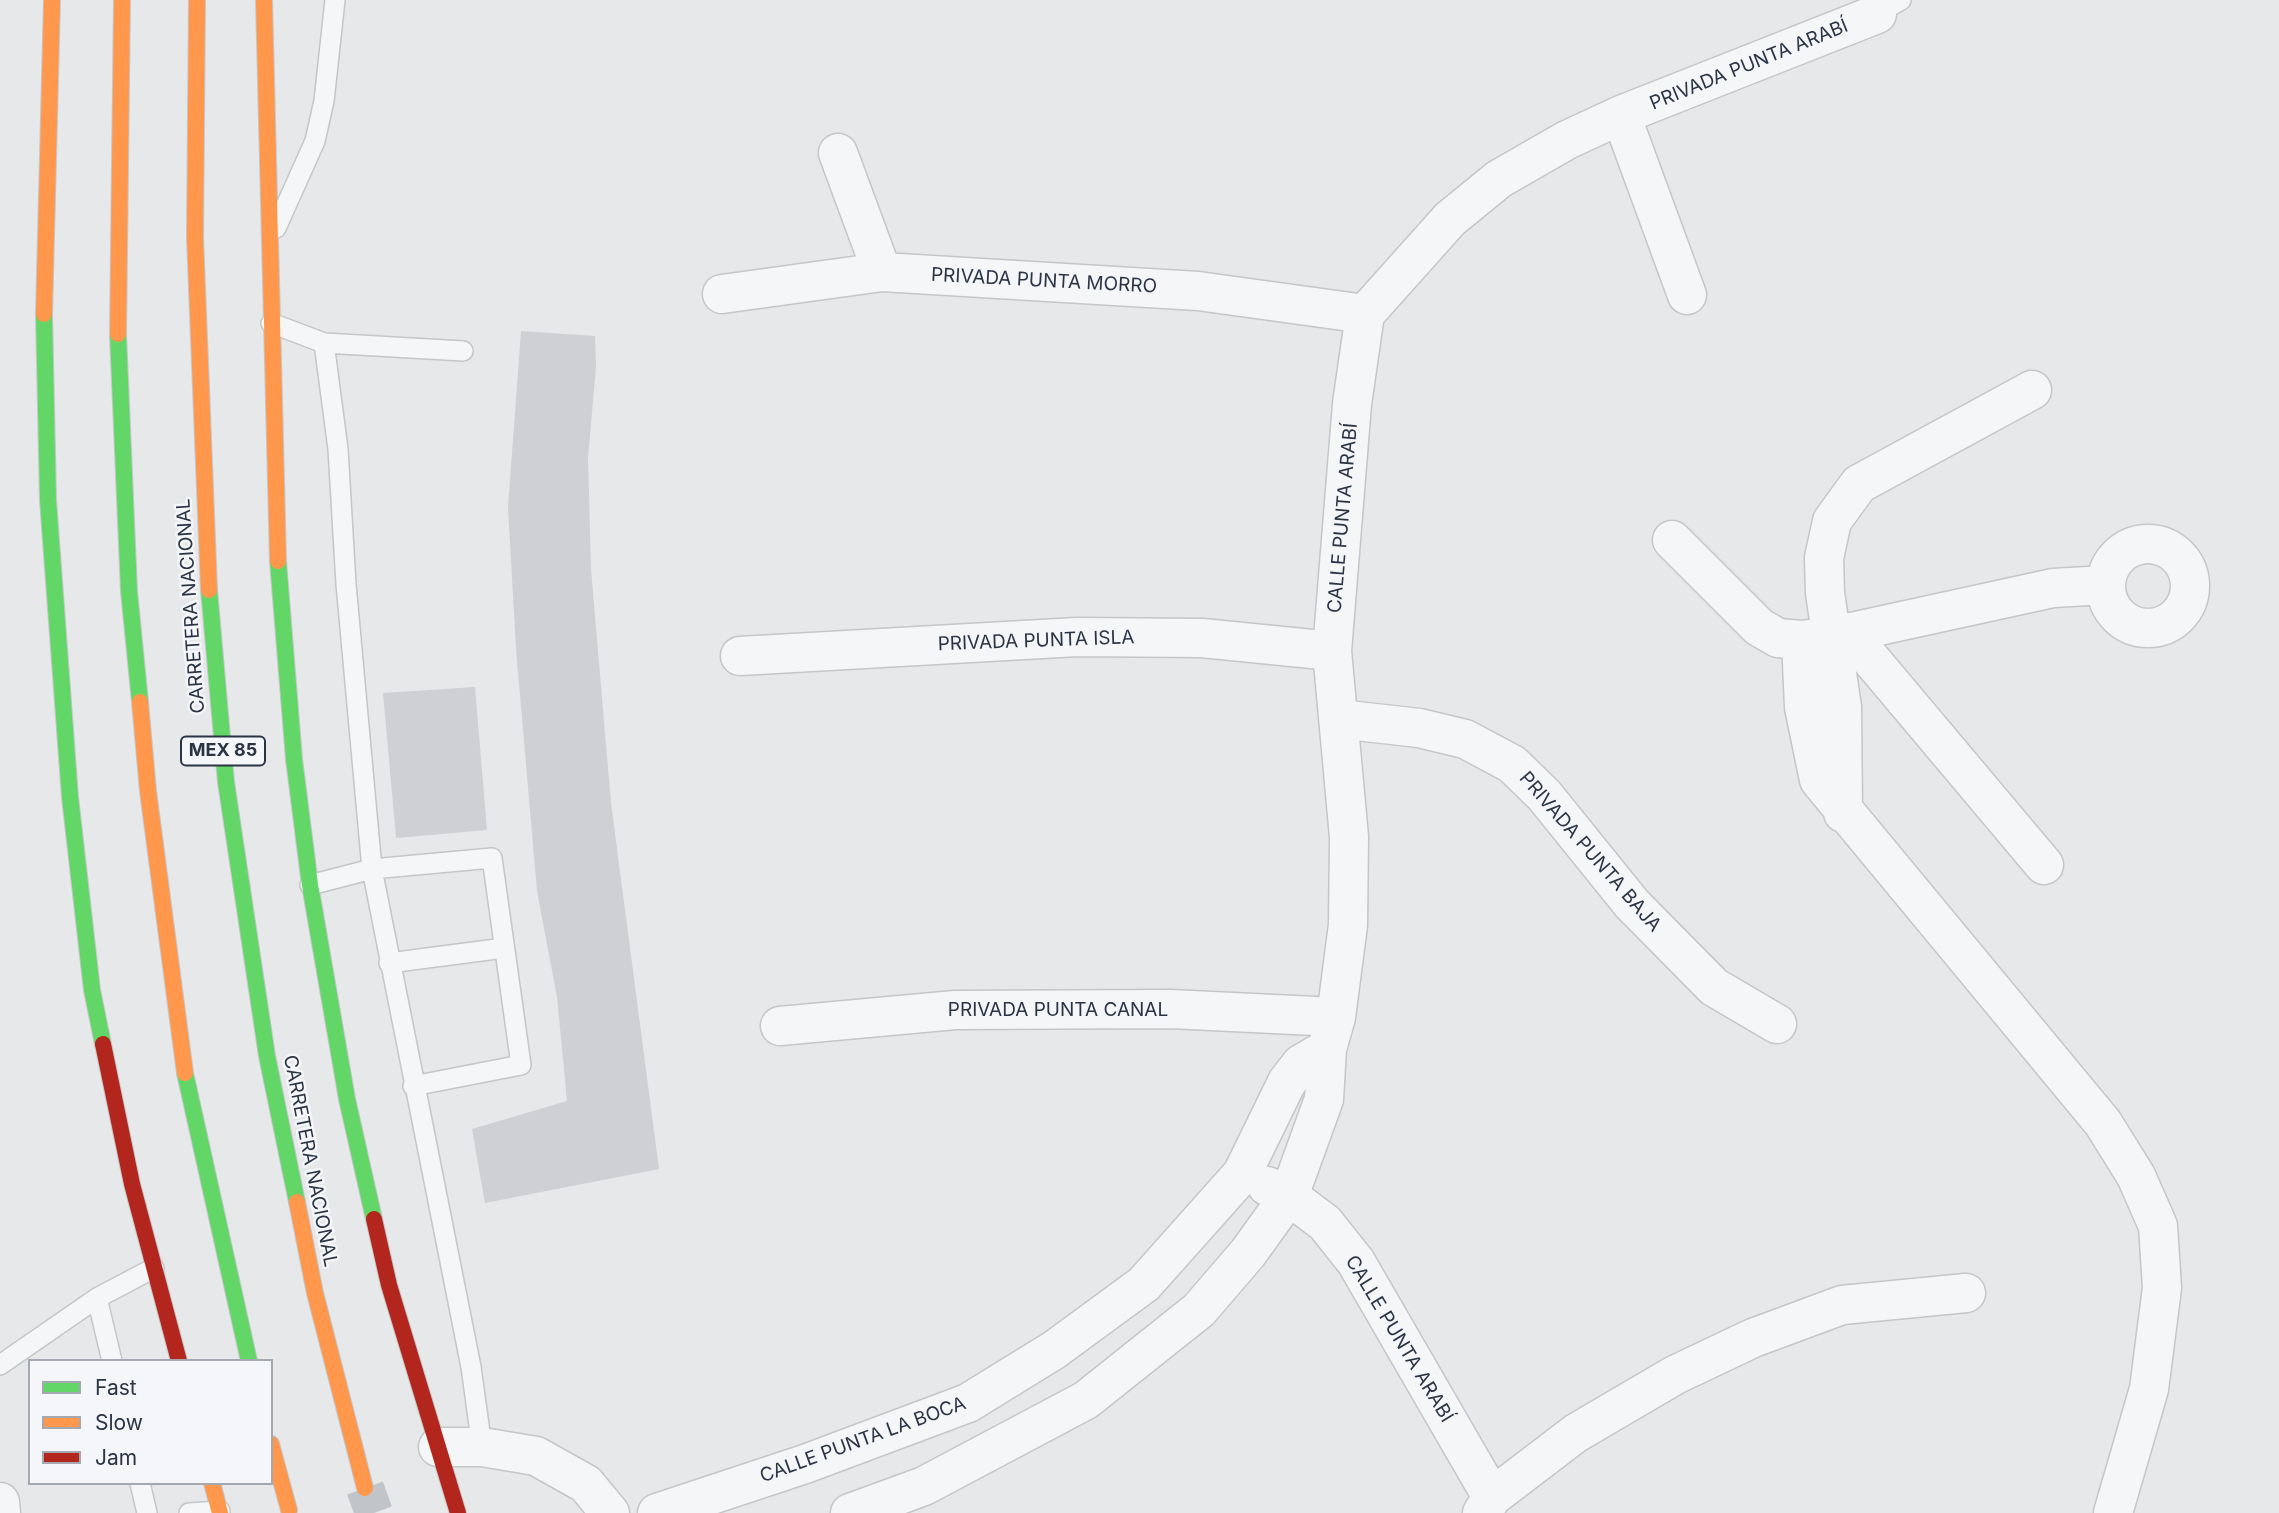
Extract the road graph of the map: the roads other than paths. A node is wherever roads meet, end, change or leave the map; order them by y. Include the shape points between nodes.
1 (52, 0) edge
2 (122, 0) edge
3 (198, 0) edge
4 (264, 0) edge
5 (335, 0) edge
6 (1889, 7) edge
7 (1621, 115) junction
8 (838, 153) dead end
9 (270, 241) junction
10 (882, 272) junction
11 (722, 294) dead end
12 (1687, 295) dead end
13 (1365, 314) junction
14 (271, 323) junction
15 (324, 343) junction
16 (463, 351) dead end
17 (2032, 390) dead end
18 (1672, 540) dead end
19 (2106, 585) dead end
20 (1827, 636) junction
21 (1332, 651) junction
22 (740, 656) dead end
23 (1339, 719) junction
24 (2044, 864) dead end
25 (372, 869) junction
26 (310, 885) junction
27 (504, 948) junction
28 (389, 963) junction
29 (1777, 1024) dead end
30 (780, 1026) dead end
31 (1331, 1033) junction
32 (413, 1086) junction
33 (1241, 1174) junction
34 (1289, 1196) junction
35 (154, 1268) junction
36 (1966, 1293) dead end
37 (97, 1298) junction
38 (112, 1359) edge
39 (178, 1359) edge
40 (249, 1359) edge
41 (0, 1365) edge
42 (950, 1409) junction
43 (438, 1447) junction
44 (482, 1447) junction
45 (273, 1451) edge
46 (976, 1461) junction
47 (140, 1485) edge
48 (213, 1485) edge
49 (365, 1488) tunnel mouth
50 (736, 1501) edge
51 (0, 1502) edge
52 (1487, 1505) edge
53 (289, 1510) dead end
54 (220, 1512) edge
55 (1, 1513) edge
56 (147, 1513) edge
57 (189, 1513) edge
58 (458, 1513) edge
59 (610, 1513) edge
60 (657, 1513) edge
61 (850, 1513) edge
62 (2113, 1513) edge

1 - 35 main road via 44,296 55,618 69,797 92,990
2 - 40 main road via 118,376 130,604 148,791 184,1066
3 - 49 main road, CARRETERA NACIONAL / MEX 85 via 195,251 206,555 226,782 267,1056 315,1293
4 - 9 main road
5 - 9 lane via 315,141
6 - 7 street, PRIVADA PUNTA ARABÍ
7 - 12 street
7 - 13 street via 1499,178 1450,219
8 - 10 street
9 - 14 main road
10 - 11 street, PRIVADA PUNTA MORRO
10 - 13 street, PRIVADA PUNTA MORRO via 1198,291
13 - 21 street, CALLE PUNTA ARABÍ via 1352,404
14 - 15 lane
14 - 26 main road via 275,529 294,759
15 - 16 lane
15 - 25 lane via 338,449
17 - 20 street via 1859,484 1832,521 1824,558
18 - 20 street via 1759,627 1778,638
19 - 20 street via 2053,588
20 - 24 street
20 - 62 street via 1842,707 1843,813 2104,1123 2136,1176 2158,1226 2162,1288 2149,1388
21 - 22 street, PRIVADA PUNTA ISLA via 1202,638 1077,637
21 - 23 street, CALLE PUNTA ARABÍ
23 - 29 street, PRIVADA PUNTA BAJA via 1419,728 1465,739 1512,764 1544,795 1632,904 1714,987
23 - 31 street, CALLE PUNTA ARABÍ via 1349,836 1348,925
25 - 26 lane
25 - 27 lane via 492,858
25 - 28 lane
26 - 43 main road via 347,1099 389,1285
27 - 28 lane
27 - 32 lane via 521,1065
28 - 32 lane
30 - 31 street, PRIVADA PUNTA CANAL via 955,1010 1170,1009
31 - 33 street via 1287,1082
31 - 34 street, CALLE PUNTA ARABÍ via 1324,1100
32 - 44 lane via 471,1367
33 - 34 street, CALLE PUNTA ARABÍ
33 - 42 street, CALLE PUNTA LA BOCA via 1144,1284 1054,1350 968,1403
34 - 46 street via 1199,1310 1086,1401
34 - 52 street, CALLE PUNTA ARABÍ via 1325,1223 1356,1262
35 - 37 lane
35 - 39 main road
36 - 52 street via 1842,1305 1753,1338 1675,1375 1576,1433
37 - 38 lane
37 - 41 lane
42 - 46 street
42 - 50 street, CALLE PUNTA LA BOCA
43 - 44 street
43 - 58 main road
44 - 59 street via 536,1456 586,1484
45 - 53 main road
46 - 61 street
47 - 56 lane
48 - 54 main road
50 - 60 street, CALLE PUNTA LA BOCA
51 - 55 street
54 - 57 lane

